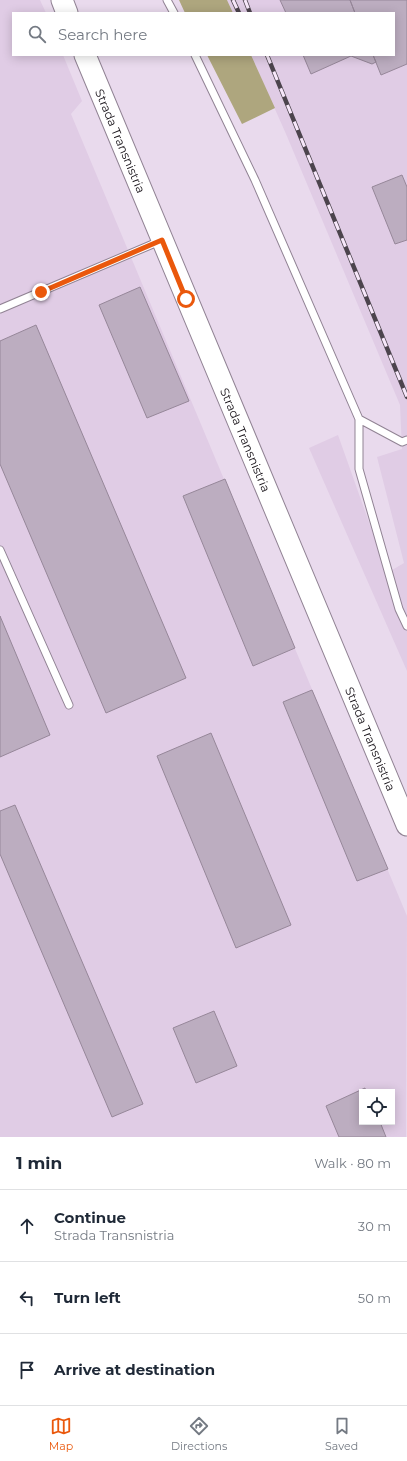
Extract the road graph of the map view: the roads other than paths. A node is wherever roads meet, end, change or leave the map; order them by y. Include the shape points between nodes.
1 (62, 0) edge
2 (167, 0) edge
3 (67, 12) edge
4 (173, 12) edge
5 (85, 56) edge
6 (194, 56) edge
7 (162, 240) junction
8 (0, 309) edge
9 (359, 419) junction
10 (407, 440) edge
11 (0, 550) edge
12 (407, 626) edge
13 (69, 705) dead end
14 (407, 825) edge

1 - 3 street
2 - 4 lane
5 - 7 street, Strada Transnistria
6 - 9 lane via 255,180
7 - 8 lane
7 - 14 street, Strada Transnistria
9 - 10 lane via 402,442
9 - 12 lane via 360,469 399,609
11 - 13 lane

